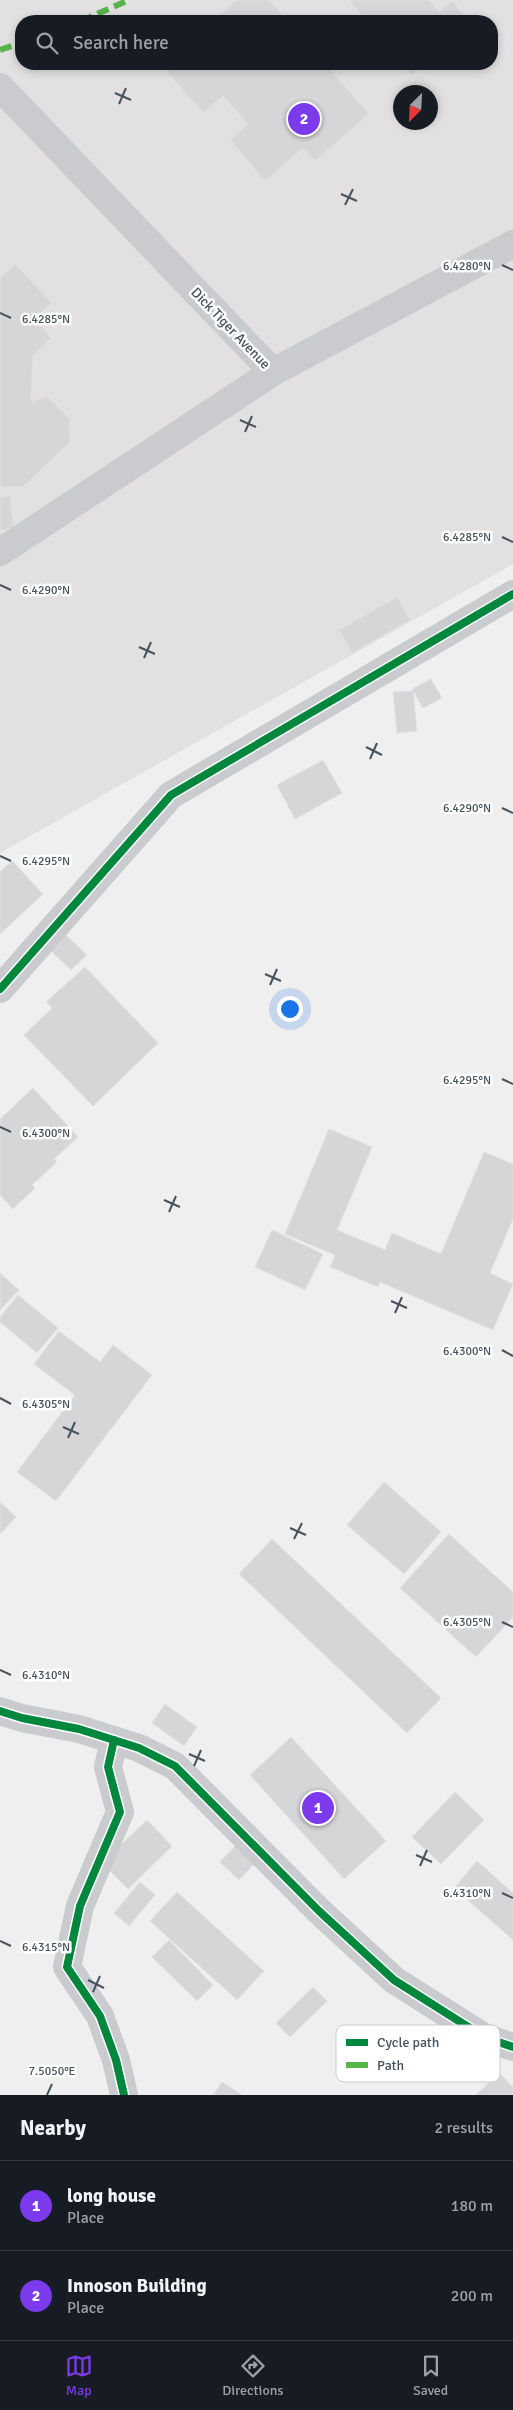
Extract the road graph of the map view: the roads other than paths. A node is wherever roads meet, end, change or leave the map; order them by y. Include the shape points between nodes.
1 (0, 87) edge
2 (513, 244) edge
3 (273, 372) junction
4 (0, 552) edge
5 (513, 594) edge
6 (0, 988) edge
7 (0, 1710) edge
8 (114, 1740) junction
9 (465, 2025) edge
10 (124, 2095) edge

1 - 3 street, Dick Tiger Avenue
2 - 3 street, Dick Tiger Avenue
3 - 4 street
5 - 6 street via 172,795
7 - 8 street
8 - 9 street via 175,1766 394,1980
8 - 10 street via 108,1767 120,1812 80,1906 67,1967 100,2016 116,2060

